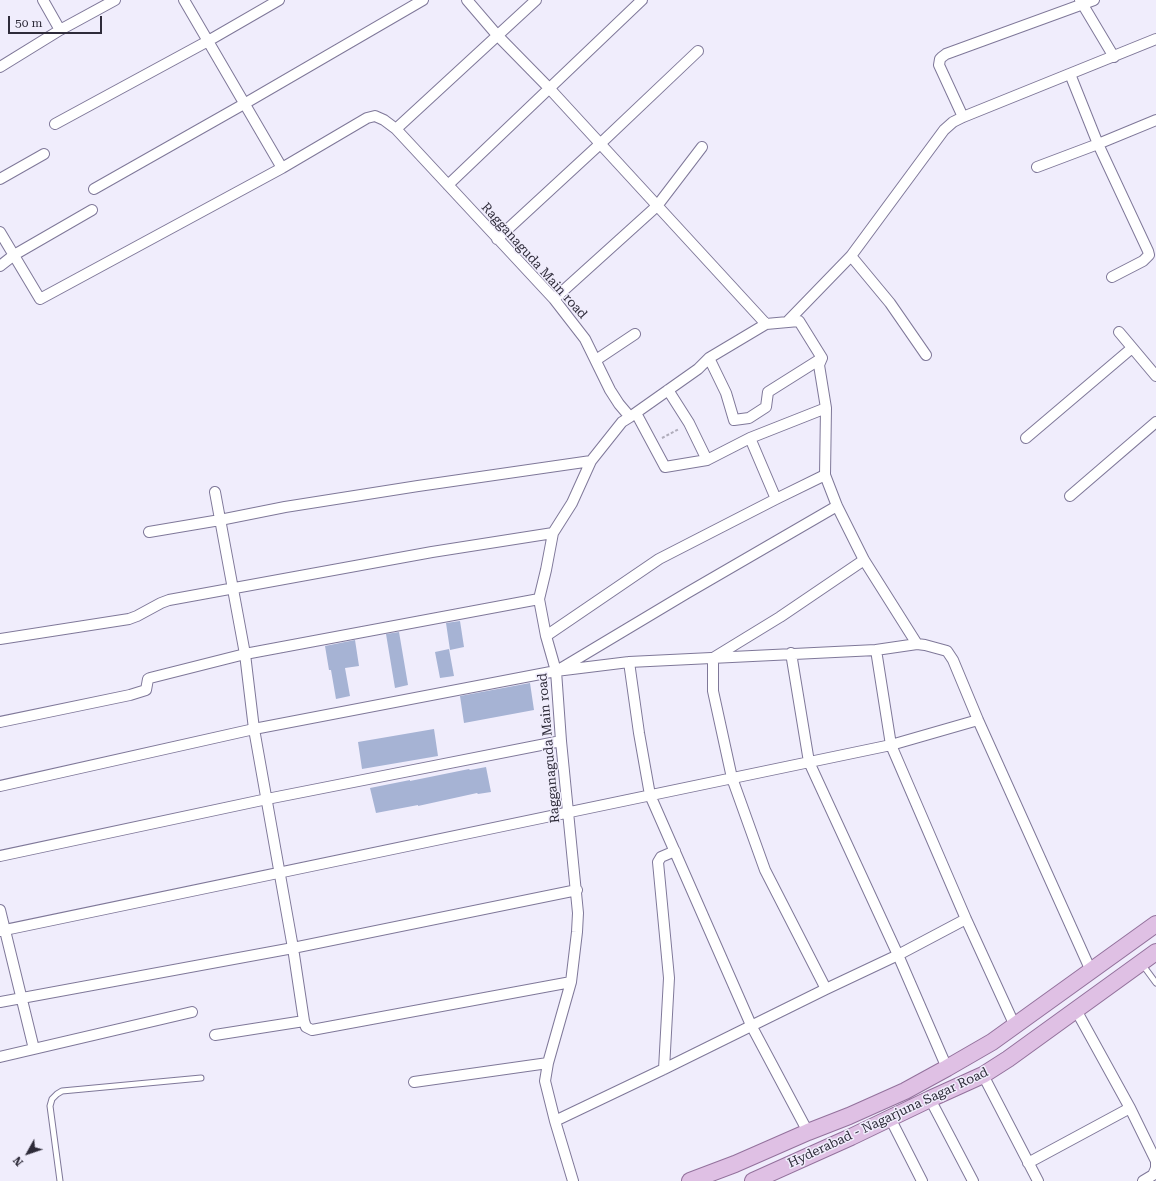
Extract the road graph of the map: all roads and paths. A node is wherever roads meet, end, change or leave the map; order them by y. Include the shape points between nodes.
1 (43, 0) edge
2 (115, 0) edge
3 (184, 0) edge
4 (279, 0) edge
5 (423, 0) edge
6 (467, 0) edge
7 (536, 0) edge
8 (642, 0) edge
9 (1094, 0) edge
10 (1082, 2) edge
11 (60, 30) junction
12 (497, 35) junction
13 (1156, 39) edge
14 (208, 41) junction
15 (698, 51) dead end
16 (1114, 57) junction
17 (0, 67) edge
18 (1070, 74) junction
19 (549, 88) junction
20 (244, 104) junction
21 (963, 117) junction
22 (1156, 120) edge
23 (55, 124) dead end
24 (396, 129) junction
25 (600, 144) junction
26 (1098, 144) junction
27 (702, 147) dead end
28 (44, 154) dead end
29 (1037, 167) dead end
30 (282, 168) junction
31 (0, 179) edge
32 (448, 186) junction
33 (94, 189) dead end
34 (657, 206) junction
35 (92, 210) dead end
36 (0, 232) edge
37 (497, 239) junction
38 (14, 255) junction
39 (851, 256) junction
40 (0, 266) edge
41 (1112, 277) dead end
42 (554, 299) junction
43 (787, 322) junction
44 (766, 324) junction
45 (1119, 332) dead end
46 (635, 334) dead end
47 (1132, 348) junction
48 (926, 355) dead end
49 (709, 358) junction
50 (822, 358) junction
51 (596, 360) junction
52 (1156, 376) edge
53 (668, 390) junction
54 (826, 408) junction
55 (633, 415) junction
56 (1156, 422) edge
57 (689, 423) junction
58 (750, 438) junction
59 (1026, 438) dead end
60 (652, 444) junction
61 (707, 460) junction
62 (591, 461) junction
63 (825, 475) junction
64 (215, 492) dead end
65 (1070, 496) dead end
66 (776, 499) junction
67 (837, 506) junction
68 (220, 520) junction
69 (149, 532) dead end
70 (553, 533) junction
71 (864, 560) junction
72 (233, 588) junction
73 (539, 599) junction
74 (546, 636) junction
75 (0, 639) edge
76 (917, 644) junction
77 (876, 650) junction
78 (791, 653) junction
79 (245, 654) junction
80 (713, 658) junction
81 (628, 662) junction
82 (556, 671) junction
83 (978, 720) junction
84 (0, 722) edge
85 (254, 729) junction
86 (561, 741) junction
87 (891, 745) junction
88 (809, 762) junction
89 (732, 778) junction
90 (0, 786) edge
91 (650, 795) junction
92 (267, 799) junction
93 (568, 813) junction
94 (675, 851) junction
95 (0, 856) edge
96 (280, 873) junction
97 (577, 890) junction
98 (0, 910) edge
99 (966, 918) junction
100 (1156, 924) edge
101 (2, 931) edge
102 (293, 948) junction
103 (1156, 952) edge
104 (898, 955) junction
105 (1141, 963) junction
106 (1091, 971) junction
107 (571, 982) junction
108 (1156, 983) edge
109 (826, 989) junction
110 (22, 998) junction
111 (0, 1002) edge
112 (1076, 1010) junction
113 (192, 1012) dead end
114 (304, 1021) junction
115 (751, 1025) junction
116 (1015, 1026) junction
117 (215, 1035) dead end
118 (34, 1049) junction
119 (0, 1057) edge
120 (548, 1063) junction
121 (947, 1068) junction
122 (664, 1069) junction
123 (983, 1075) junction
124 (201, 1078) dead end
125 (414, 1082) dead end
126 (930, 1099) junction
127 (1130, 1108) junction
128 (890, 1118) junction
129 (555, 1121) junction
130 (808, 1132) junction
131 (1028, 1163) junction
132 (60, 1181) edge
133 (573, 1181) edge
134 (690, 1181) edge
135 (753, 1181) edge
136 (922, 1181) edge
137 (973, 1181) edge
138 (1038, 1181) edge
139 (1143, 1181) edge

1 - 11 street
2 - 11 street
3 - 14 street
4 - 14 street
5 - 20 street
6 - 12 street
7 - 12 street
8 - 19 street
9 - 10 street
10 - 16 street
10 - 21 street via 942,57 939,65
11 - 17 street
12 - 19 street
12 - 24 street
13 - 16 street
14 - 20 street
14 - 23 street
15 - 25 street
16 - 18 street
18 - 21 street
18 - 26 street
19 - 25 street
19 - 32 street
20 - 30 street
20 - 33 street
21 - 39 street via 944,130
22 - 26 street
24 - 30 street, Ragganaguda Main road via 375,116 367,118
24 - 32 street, Ragganaguda Main road
25 - 34 street
25 - 37 street
26 - 29 street
26 - 41 street via 1149,256
27 - 34 street
28 - 31 street
30 - 38 street via 40,299
32 - 37 street, Ragganaguda Main road
34 - 42 street
34 - 44 street
35 - 38 street
36 - 38 street
37 - 42 street, Ragganaguda Main road
38 - 40 street
39 - 43 street
39 - 48 street via 890,303
42 - 51 street, Ragganaguda Main road via 585,339
43 - 44 street
43 - 50 street via 799,321
44 - 49 street
45 - 47 street
46 - 51 street
47 - 52 street
47 - 59 street
49 - 50 street via 726,393 734,420 749,418 766,407 768,392
49 - 53 street
50 - 54 street via 819,365
51 - 55 street, Ragganaguda Main road via 619,404
53 - 55 street
53 - 57 street
54 - 58 street
54 - 63 street
55 - 60 street
55 - 62 street, Ragganaguda Main road via 622,422
56 - 65 street
57 - 60 path
57 - 61 street
58 - 61 street
58 - 66 street
60 - 61 street via 665,467
62 - 68 street via 410,487
62 - 70 street, Ragganaguda Main road via 572,503
63 - 66 street
63 - 67 street
64 - 68 street
66 - 74 street via 659,559
67 - 71 street
67 - 82 street
68 - 69 street
68 - 72 street
70 - 72 street
70 - 73 street, Ragganaguda Main road
71 - 76 street
71 - 80 street via 780,617
72 - 75 street via 169,600 129,619
72 - 79 street
73 - 74 street, Ragganaguda Main road
73 - 79 street
74 - 82 street, Ragganaguda Main road
76 - 77 street
76 - 83 street via 947,651
77 - 78 street
77 - 87 street
78 - 80 street
78 - 88 street
79 - 84 street via 150,678 146,690 130,695
79 - 85 street
80 - 81 street
80 - 89 street via 713,691
81 - 82 street
81 - 91 street
82 - 85 street
82 - 86 street, Ragganaguda Main road
83 - 87 street
83 - 106 street
85 - 90 street
85 - 92 street
86 - 92 street
86 - 93 street, Ragganaguda Main road
87 - 88 street
87 - 99 street
88 - 89 street
88 - 104 street
89 - 91 street
89 - 109 street via 765,870
91 - 93 street
91 - 94 street
92 - 95 street
92 - 96 street
93 - 96 street
93 - 97 street, Ragganaguda Main road
94 - 115 street
94 - 122 street via 661,857 658,862 669,978
96 - 101 street
96 - 102 street
97 - 102 street
97 - 107 street, Ragganaguda Main road via 578,932
98 - 101 street
99 - 104 street
99 - 116 street
100 - 106 main road, Hyderabad - Nagarjuna Sagar Road
101 - 110 street
102 - 110 street
102 - 114 street
103 - 105 main road, Hyderabad - Nagarjuna Sagar Road
104 - 109 street
104 - 121 street
105 - 108 lane
105 - 112 main road, Hyderabad - Nagarjuna Sagar Road
106 - 116 main road, Hyderabad - Nagarjuna Sagar Road
107 - 114 street via 312,1030 306,1027
107 - 120 street, Ragganaguda Main road
109 - 115 street
110 - 111 street
110 - 118 street
112 - 123 main road, Hyderabad - Nagarjuna Sagar Road
112 - 127 street
113 - 118 street
114 - 117 street
115 - 122 street
115 - 130 street
116 - 121 main road, Hyderabad - Nagarjuna Sagar Road
118 - 119 street
120 - 125 street
120 - 129 street, Ragganaguda Main road via 545,1081
121 - 130 main road, Hyderabad - Nagarjuna Sagar Road via 905,1091
122 - 129 street
123 - 126 main road, Hyderabad - Nagarjuna Sagar Road
123 - 131 street
124 - 132 lane via 62,1091 56,1094 50,1106
126 - 128 main road, Hyderabad - Nagarjuna Sagar Road
126 - 137 street
127 - 131 street
127 - 139 street via 1156,1161 1153,1175
128 - 135 main road, Hyderabad - Nagarjuna Sagar Road
128 - 136 street
129 - 133 street, Ragganaguda Main road
130 - 134 main road, Hyderabad - Nagarjuna Sagar Road
131 - 138 street

